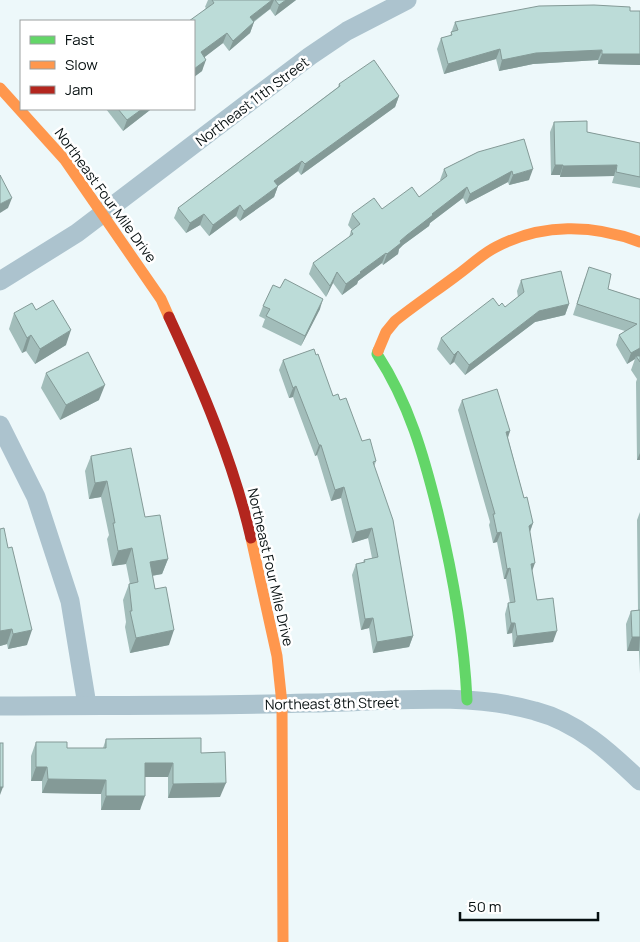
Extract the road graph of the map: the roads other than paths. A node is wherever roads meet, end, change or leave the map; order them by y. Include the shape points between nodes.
1 (407, 0) edge
2 (0, 88) edge
3 (104, 213) junction
4 (640, 242) edge
5 (0, 281) edge
6 (0, 425) edge
7 (468, 700) junction
8 (282, 704) junction
9 (87, 705) junction
10 (0, 706) edge
11 (640, 781) edge
12 (284, 942) edge

1 - 3 street, Northeast 11th Street via 347,31 310,56
2 - 3 street, Northeast Four Mile Drive via 65,160
3 - 5 street, Northeast 11th Street via 77,234
3 - 8 street, Northeast Four Mile Drive via 161,299 207,400 244,508 277,656
4 - 7 street via 602,230 567,229 530,234 496,247 395,321 386,332 377,354 394,378 425,459 456,588
6 - 9 street via 36,498 70,601
7 - 8 street, Northeast 8th Street
7 - 11 street, Northeast 8th Street via 505,703 565,722 612,754
8 - 9 street, Northeast 8th Street
8 - 12 street, Northeast Four Mile Drive
9 - 10 street, Northeast 8th Street

